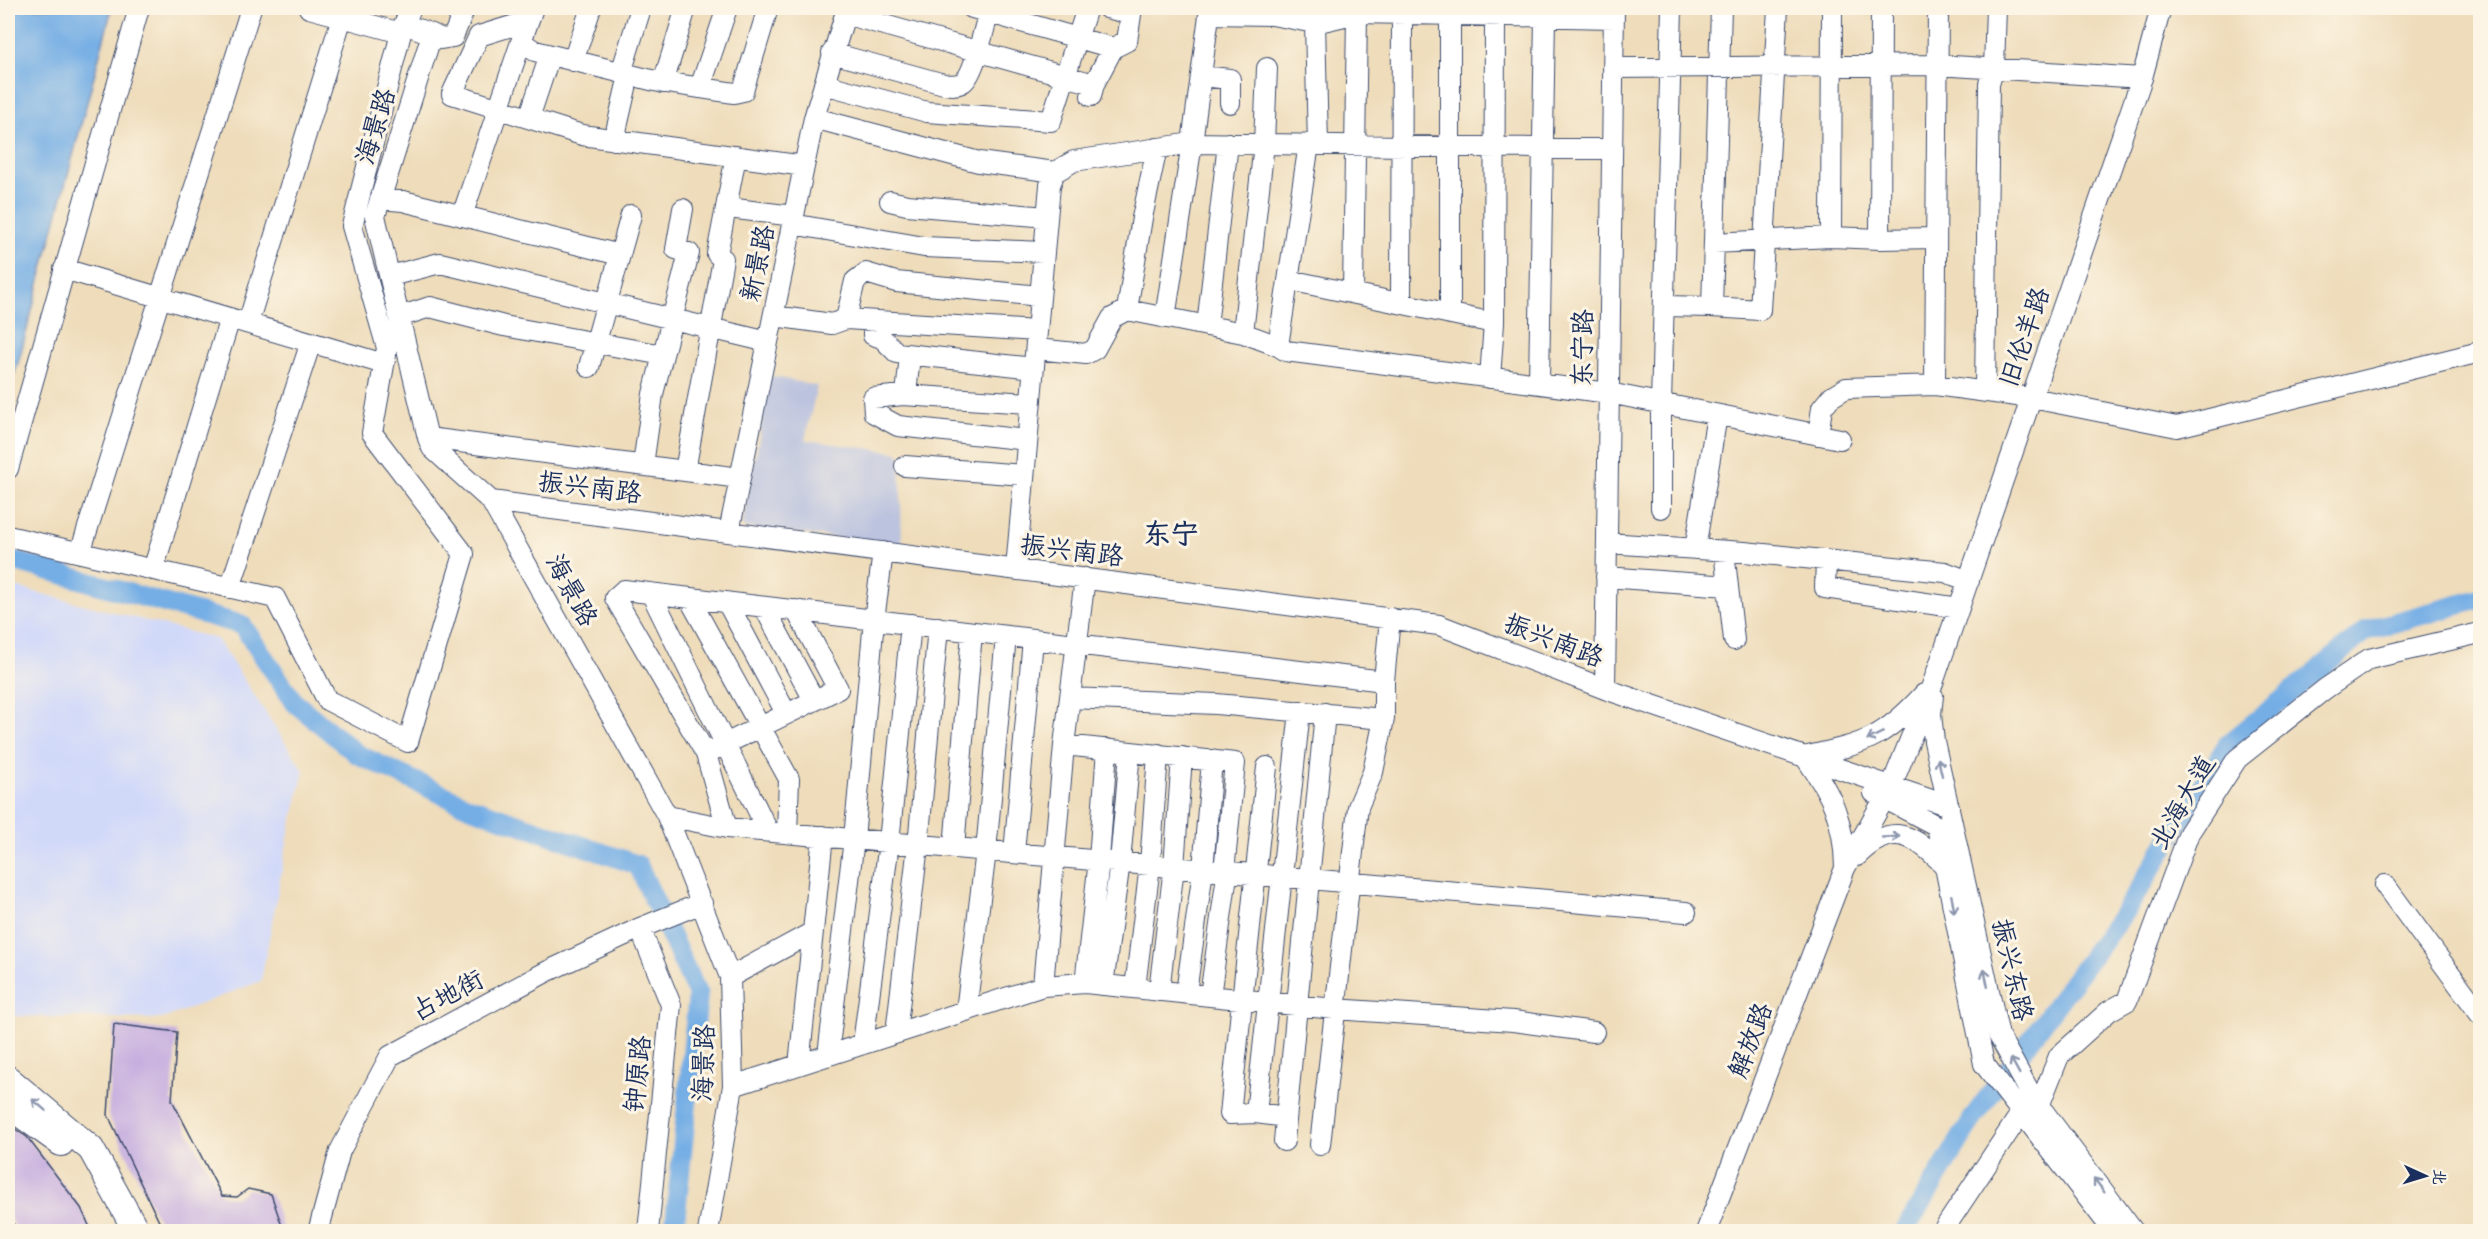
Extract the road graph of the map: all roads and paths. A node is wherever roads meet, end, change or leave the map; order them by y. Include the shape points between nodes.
1 (138, 8) edge
2 (251, 8) edge
3 (309, 8) edge
4 (465, 8) edge
5 (591, 8) edge
6 (641, 8) edge
7 (686, 8) edge
8 (727, 8) edge
9 (768, 8) edge
10 (1088, 8) edge
11 (1107, 8) edge
12 (1672, 8) edge
13 (1721, 8) edge
14 (1778, 8) edge
15 (1832, 8) edge
16 (1881, 8) edge
17 (1938, 8) edge
18 (1996, 8) edge
19 (2161, 8) edge
20 (983, 9) edge
21 (846, 11) edge
22 (1131, 11) edge
23 (1209, 11) edge
24 (1357, 13) junction
25 (1614, 13) edge
26 (531, 14) edge
27 (1402, 14) junction
28 (1450, 15) junction
29 (342, 16) junction
30 (1495, 16) junction
31 (1545, 16) junction
32 (405, 21) edge
33 (1315, 23) junction
34 (432, 34) junction
35 (1078, 38) junction
36 (521, 42) junction
37 (1113, 48) junction
38 (977, 51) junction
39 (832, 53) junction
40 (550, 55) junction
41 (573, 61) junction
42 (1937, 65) junction
43 (1776, 66) junction
44 (1831, 66) junction
45 (1881, 66) junction
46 (1719, 67) junction
47 (1267, 68) dead end
48 (1613, 68) junction
49 (1670, 68) junction
50 (1994, 68) junction
51 (625, 74) junction
52 (1065, 76) junction
53 (1201, 76) junction
54 (2142, 78) junction
55 (663, 83) junction
56 (824, 84) junction
57 (700, 88) junction
58 (1230, 104) dead end
59 (498, 108) junction
60 (529, 118) junction
61 (814, 118) junction
62 (614, 140) junction
63 (1192, 143) junction
64 (1228, 143) junction
65 (1264, 144) junction
66 (1313, 144) junction
67 (1355, 145) junction
68 (1401, 146) junction
69 (1450, 147) junction
70 (1495, 147) junction
71 (1157, 148) junction
72 (1542, 148) junction
73 (1612, 149) junction
74 (736, 156) junction
75 (804, 166) junction
76 (1055, 172) junction
77 (380, 199) junction
78 (890, 201) dead end
79 (728, 208) junction
80 (683, 209) dead end
81 (631, 215) dead end
82 (462, 216) junction
83 (1047, 217) junction
84 (793, 220) junction
85 (1830, 237) junction
86 (1936, 238) junction
87 (1880, 239) junction
88 (1762, 240) junction
89 (1714, 243) junction
90 (1044, 252) junction
91 (620, 255) junction
92 (64, 269) junction
93 (390, 276) junction
94 (1289, 280) junction
95 (1353, 293) junction
96 (1040, 296) junction
97 (159, 297) junction
98 (607, 303) junction
99 (1401, 303) junction
100 (1664, 306) junction
101 (1712, 307) junction
102 (1127, 310) junction
103 (1450, 314) junction
104 (774, 316) junction
105 (399, 317) junction
106 (1165, 318) junction
107 (672, 319) junction
108 (846, 319) junction
109 (239, 320) junction
110 (873, 321) junction
111 (1494, 323) junction
112 (1207, 326) junction
113 (711, 328) junction
114 (1243, 333) junction
115 (1036, 340) junction
116 (311, 342) junction
117 (596, 342) junction
118 (768, 342) junction
119 (1278, 346) junction
120 (2481, 352) edge
121 (663, 355) junction
122 (910, 355) junction
123 (384, 364) junction
124 (589, 367) dead end
125 (1034, 368) junction
126 (1490, 378) junction
127 (1539, 384) junction
128 (1935, 385) junction
129 (1985, 392) junction
130 (1609, 393) junction
131 (906, 395) junction
132 (2032, 398) junction
133 (1030, 403) junction
134 (1661, 404) junction
135 (1717, 415) junction
136 (1818, 435) junction
137 (428, 438) junction
138 (1840, 439) dead end
139 (1027, 440) junction
140 (643, 465) junction
141 (905, 466) dead end
142 (8, 469) edge
143 (685, 471) junction
144 (1024, 475) junction
145 (740, 478) junction
146 (491, 501) junction
147 (1661, 508) dead end
148 (729, 532) junction
149 (8, 536) edge
150 (1607, 543) junction
151 (1695, 549) junction
152 (1724, 551) junction
153 (883, 552) junction
154 (80, 553) junction
155 (1826, 560) junction
156 (153, 570) junction
157 (1016, 570) junction
158 (1606, 577) junction
159 (1085, 578) junction
160 (1969, 581) junction
161 (1728, 586) junction
162 (230, 588) junction
163 (651, 593) junction
164 (688, 598) junction
165 (727, 602) junction
166 (765, 607) junction
167 (1959, 608) junction
168 (796, 610) junction
169 (1390, 618) junction
170 (874, 620) junction
171 (911, 624) junction
172 (938, 627) junction
173 (972, 632) junction
174 (2481, 633) edge
175 (1006, 636) junction
176 (1033, 639) junction
177 (1734, 640) dead end
178 (1076, 644) junction
179 (1384, 681) junction
180 (1934, 683) junction
181 (1605, 689) junction
182 (1070, 698) junction
183 (814, 700) junction
184 (1300, 711) junction
185 (786, 713) junction
186 (1325, 713) junction
187 (1384, 719) junction
188 (760, 727) junction
189 (725, 744) junction
190 (1064, 745) junction
191 (1107, 749) junction
192 (1130, 752) junction
193 (706, 754) junction
194 (1158, 754) junction
195 (1182, 757) junction
196 (1805, 757) junction
197 (1212, 760) junction
198 (1267, 767) dead end
199 (1888, 793) junction
200 (1949, 806) junction
201 (667, 816) junction
202 (727, 828) junction
203 (778, 832) junction
204 (823, 836) junction
205 (854, 839) junction
206 (889, 842) junction
207 (918, 844) junction
208 (954, 848) junction
209 (986, 850) junction
210 (1014, 853) junction
211 (1053, 856) junction
212 (1099, 861) junction
213 (1120, 862) junction
214 (1149, 865) junction
215 (1946, 866) junction
216 (1174, 867) junction
217 (1845, 868) junction
218 (1203, 870) junction
219 (1224, 871) junction
220 (1255, 874) junction
221 (1283, 877) junction
222 (1310, 879) junction
223 (1349, 882) junction
224 (2385, 885) dead end
225 (702, 903) junction
226 (1686, 912) dead end
227 (648, 925) junction
228 (811, 933) junction
229 (730, 977) junction
230 (1094, 984) junction
231 (1043, 986) junction
232 (1135, 988) junction
233 (1160, 991) junction
234 (1186, 993) junction
235 (1210, 996) junction
236 (1241, 999) junction
237 (1269, 1002) junction
238 (1296, 1005) junction
239 (1334, 1009) junction
240 (966, 1011) junction
241 (2481, 1014) edge
242 (1594, 1032) dead end
243 (896, 1033) junction
244 (863, 1044) junction
245 (828, 1055) junction
246 (799, 1065) junction
247 (8, 1078) edge
248 (733, 1086) junction
249 (8, 1105) edge
250 (2031, 1105) junction
251 (1256, 1113) junction
252 (1286, 1118) junction
253 (1284, 1141) dead end
254 (1320, 1145) dead end
255 (119, 1232) edge
256 (137, 1232) edge
257 (318, 1232) edge
258 (648, 1232) edge
259 (708, 1232) edge
260 (1706, 1232) edge
261 (1942, 1232) edge
262 (2114, 1232) edge
263 (2134, 1232) edge

1 - 92 street
2 - 97 street
3 - 29 street
4 - 34 street via 453,37 441,39
5 - 41 street
6 - 51 street
7 - 55 street
8 - 57 street
9 - 57 street via 743,91
10 - 35 street
11 - 22 street
12 - 49 street
13 - 46 street
14 - 43 street
15 - 44 street
16 - 45 street
17 - 42 street
18 - 50 street
19 - 54 street, 旧伦羊路
20 - 35 street
20 - 38 street
21 - 38 street
21 - 39 street, 新景路
22 - 37 street via 1127,41
23 - 33 street via 1272,15
23 - 53 street
24 - 27 street
24 - 33 street
24 - 67 street
25 - 31 street
25 - 48 street, 东宁路
26 - 36 street
26 - 59 street via 480,36 452,94
27 - 28 street
27 - 68 street
28 - 30 street
28 - 69 street
29 - 32 street
29 - 109 street
30 - 31 street
30 - 70 street
31 - 72 street
32 - 34 street
32 - 123 street via 352,226 387,348
33 - 66 street
34 - 77 street, 海景路
35 - 37 street
35 - 52 street
36 - 40 street
36 - 59 street
37 - 52 street via 1093,90
38 - 39 street via 964,82 954,85
38 - 52 street
39 - 56 street, 新景路
40 - 41 street
40 - 60 street
41 - 51 street
42 - 45 street
42 - 50 street
42 - 86 street
43 - 44 street
43 - 46 street
43 - 88 street
44 - 45 street
44 - 85 street
45 - 87 street
46 - 49 street
46 - 89 street
47 - 65 street
48 - 49 street
48 - 73 street, 东宁路
49 - 100 street
50 - 54 street
50 - 129 street via 1989,84
51 - 55 street
51 - 62 street
52 - 56 street via 1051,121 927,112
53 - 58 street via 1230,79
53 - 63 street
54 - 132 street, 旧伦羊路
55 - 57 street
56 - 61 street, 新景路
59 - 60 street
59 - 82 street
60 - 62 street via 582,135
61 - 75 street, 新景路
61 - 76 street via 979,162
62 - 74 street
63 - 64 street
63 - 71 street
63 - 106 street
64 - 65 street
64 - 112 street
65 - 66 street
65 - 114 street
66 - 67 street
66 - 94 street
67 - 68 street
67 - 95 street
68 - 69 street
68 - 99 street
69 - 70 street
69 - 103 street
70 - 72 street
70 - 111 street
71 - 76 street via 1074,161
71 - 102 street
72 - 73 street
72 - 127 street
73 - 130 street, 东宁路
74 - 75 street
74 - 79 street
75 - 84 street, 新景路
76 - 83 street
77 - 82 street
77 - 93 street, 海景路 via 375,216
78 - 83 street
79 - 84 street
79 - 113 street via 717,254 723,260
80 - 107 street via 676,249 689,253
81 - 91 street
82 - 91 street
83 - 90 street
84 - 90 street via 924,247
84 - 104 street, 新景路
85 - 87 street
85 - 88 street
86 - 87 street
86 - 128 street
88 - 89 street
88 - 101 street via 1760,310
89 - 101 street
90 - 96 street
91 - 98 street
92 - 97 street
92 - 142 street
93 - 98 street via 440,263
93 - 105 street, 海景路
94 - 95 street
94 - 119 street
95 - 99 street
96 - 108 street via 896,282 866,273 855,281
96 - 115 street
97 - 109 street
97 - 154 street
98 - 107 street
98 - 117 street
99 - 103 street
100 - 101 street
100 - 134 street
102 - 106 street
102 - 115 street via 1112,318 1095,349 1086,354
103 - 111 street
104 - 108 street via 832,324
104 - 118 street, 新景路
105 - 117 street via 430,307 504,326
105 - 137 street, 海景路
106 - 112 street
107 - 113 street
107 - 121 street
108 - 110 street
109 - 116 street
109 - 156 street
110 - 115 street
110 - 122 street via 873,335 897,353
111 - 126 street
112 - 114 street
113 - 118 street
113 - 143 street
114 - 119 street
115 - 125 street
116 - 123 street
116 - 162 street
117 - 121 street
117 - 124 street
118 - 145 street, 新景路
119 - 126 street via 1286,351
120 - 132 street via 2177,427
121 - 140 street
122 - 125 street
122 - 131 street
123 - 162 street via 372,433 464,554 408,742 327,700 276,598
125 - 133 street
126 - 127 street
127 - 130 street
128 - 129 street
128 - 136 street via 1846,388 1822,408
129 - 132 street
130 - 134 street
130 - 150 street, 东宁路
131 - 133 street
131 - 139 street via 873,398 874,413 898,426
132 - 160 street, 旧伦羊路
133 - 139 street
134 - 135 street
134 - 147 street
135 - 136 street
135 - 151 street
136 - 138 street
137 - 140 street
137 - 146 street, 海景路 via 432,448
139 - 144 street
140 - 143 street
141 - 144 street
143 - 145 street
144 - 157 street
145 - 148 street, 新景路
146 - 148 street, 振兴南路
146 - 201 street, 海景路
148 - 153 street, 振兴南路
149 - 154 street
150 - 151 street
150 - 158 street, 东宁路
151 - 152 street
152 - 155 street
152 - 161 street
153 - 157 street, 振兴南路
153 - 170 street
154 - 156 street
155 - 160 street via 1945,572
155 - 167 street via 1825,588
156 - 162 street
157 - 159 street, 振兴南路
158 - 161 street
158 - 181 street, 东宁路
159 - 169 street, 振兴南路
159 - 178 street
160 - 167 street, 旧伦羊路
161 - 177 street
163 - 164 street
163 - 189 street
163 - 193 street via 624,590 615,598
164 - 165 street
164 - 188 street
165 - 166 street
165 - 185 street
166 - 168 street
166 - 183 street
167 - 180 street, 旧伦羊路
168 - 170 street
168 - 183 street via 838,689
169 - 179 street
169 - 181 street, 振兴南路 via 1439,625
170 - 171 street
170 - 205 street
171 - 172 street
171 - 206 street
172 - 173 street
172 - 207 street
173 - 175 street
173 - 208 street
174 - 250 street, 北海大道 via 2369,659 2236,759 2189,833 2127,1001 2109,1011 2059,1056
175 - 176 street
175 - 209 street
176 - 178 street
176 - 210 street
178 - 179 street
178 - 182 street
179 - 187 street
180 -> 196 street via 1902,718 1883,732 1838,750
180 - 199 street, 解放路
200 -> 180 street, 振兴东路 via 1934,741
181 - 196 street, 振兴南路
182 - 184 street
182 - 190 street
183 - 185 street
184 - 186 street
184 - 221 street
185 - 188 street
186 - 187 street
186 - 222 street
187 - 223 street via 1373,772 1358,807
188 - 189 street
188 - 203 street via 789,779
189 - 193 street
189 - 203 street
190 - 191 street
190 - 211 street
191 - 192 street
191 - 212 street
192 - 194 street
192 - 213 street
193 - 202 street
194 - 195 street
194 - 214 street
195 - 197 street
195 - 216 street
196 - 199 street, 振兴南路
196 - 217 street via 1836,809 1844,840
197 - 218 street
197 - 219 street via 1235,763
198 - 220 street
199 - 200 street
199 - 215 street, 振兴东路 via 1937,826
199 - 217 street, 解放路
250 -> 200 street, 振兴东路 via 1999,1036
201 - 202 street
201 - 225 street, 海景路
202 - 203 street
203 - 204 street
204 - 205 street
204 - 228 street
205 - 206 street
205 - 245 street
206 - 207 street
206 - 244 street
207 - 208 street
207 - 243 street
208 - 209 street
209 - 210 street
209 - 240 street
210 - 211 street
211 - 212 street
211 - 231 street
212 - 213 street
212 - 230 street
213 - 214 street
213 - 230 street
214 - 216 street
214 - 232 street
217 -> 215 street via 1872,842 1896,835 1913,839
215 -> 250 street, 振兴东路 via 1984,1064
216 - 218 street
216 - 233 street
217 - 260 street, 解放路
218 - 219 street
218 - 234 street
219 - 220 street
219 - 235 street via 1227,875
220 - 221 street
220 - 236 street
221 - 222 street
221 - 237 street
222 - 223 street
222 - 238 street
223 - 226 street
223 - 239 street
224 - 241 street
225 - 227 street, 占地街
225 - 229 street, 海景路
227 - 257 street, 占地街 via 546,972 390,1056 340,1150
227 - 258 street, 钟原路 via 671,1005
228 - 229 street
228 - 246 street
229 - 248 street, 海景路
230 - 231 street
230 - 232 street
231 - 240 street
232 - 233 street
233 - 234 street
234 - 235 street
235 - 236 street
236 - 237 street
236 - 251 street via 1230,1114
237 - 238 street
237 - 251 street
238 - 239 street
238 - 252 street
239 - 242 street via 1513,1021
239 - 254 street
240 - 243 street
243 - 244 street
244 - 245 street
245 - 246 street
246 - 248 street
256 -> 247 main road via 92,1149
248 - 259 street, 海景路
249 - 255 main road via 80,1157
250 - 261 street, 北海大道
250 - 262 street, 振兴东路
263 -> 250 street, 振兴东路
251 - 252 street
252 - 253 street

